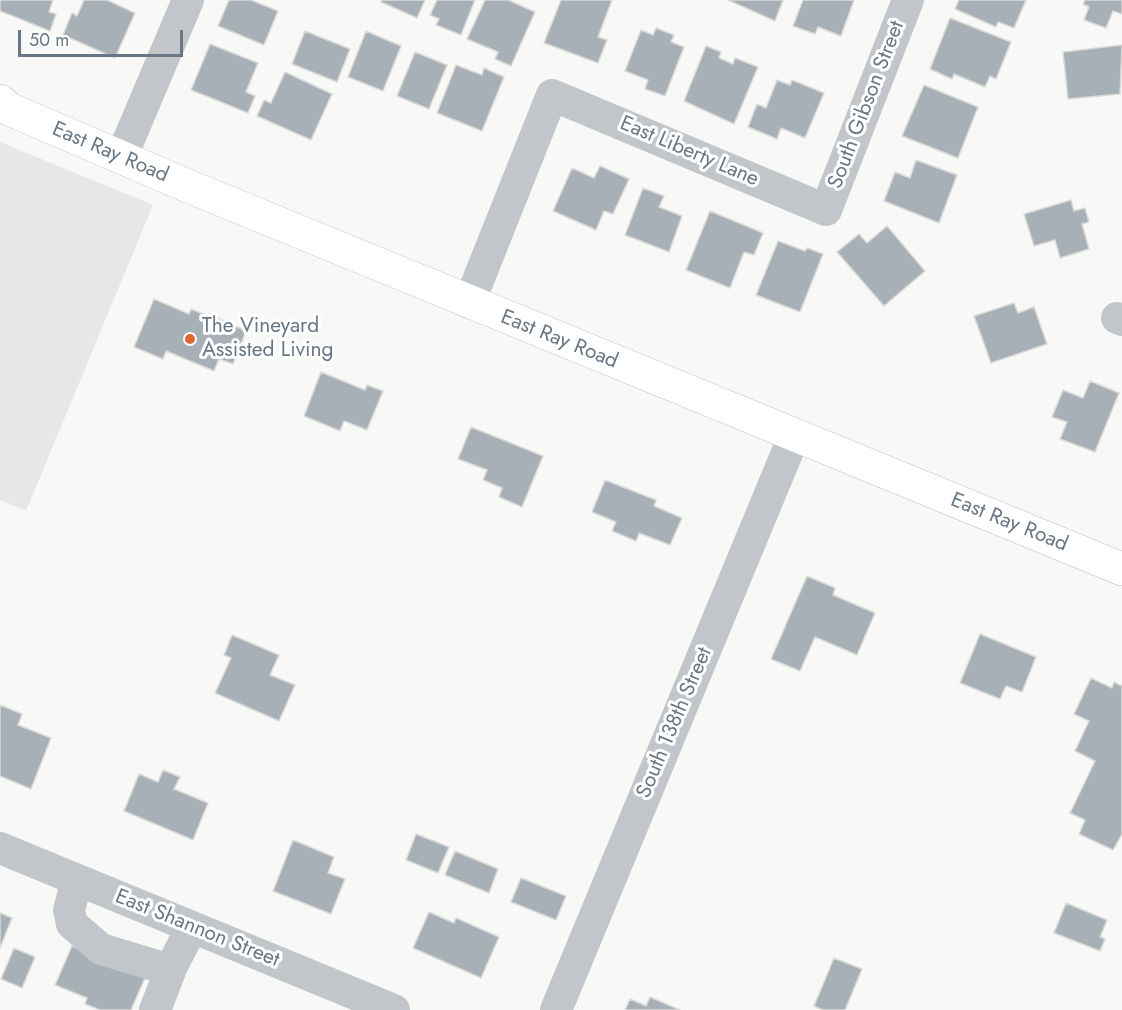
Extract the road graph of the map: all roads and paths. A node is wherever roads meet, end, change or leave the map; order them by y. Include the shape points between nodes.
1 (188, 0) edge
2 (908, 0) edge
3 (3, 107) edge
4 (122, 158) junction
5 (826, 210) joint
6 (469, 303) junction
7 (794, 435) junction
8 (1122, 569) edge
9 (0, 848) edge
10 (77, 880) junction
11 (192, 927) junction
12 (170, 970) junction
13 (155, 1010) edge
14 (394, 1010) edge
15 (556, 1010) edge

1 - 4 street
2 - 5 street, South Gibson Street
3 - 4 main road, East Ray Road
4 - 6 main road, East Ray Road
5 - 6 street, East Liberty Lane via 552,95
6 - 7 main road, East Ray Road
7 - 8 main road, East Ray Road
7 - 15 street, South 138th Street
9 - 10 street, East Shannon Street
10 - 11 street, East Shannon Street
10 - 12 street via 69,910 72,924 102,950
11 - 12 street
11 - 14 street, East Shannon Street
12 - 13 street

